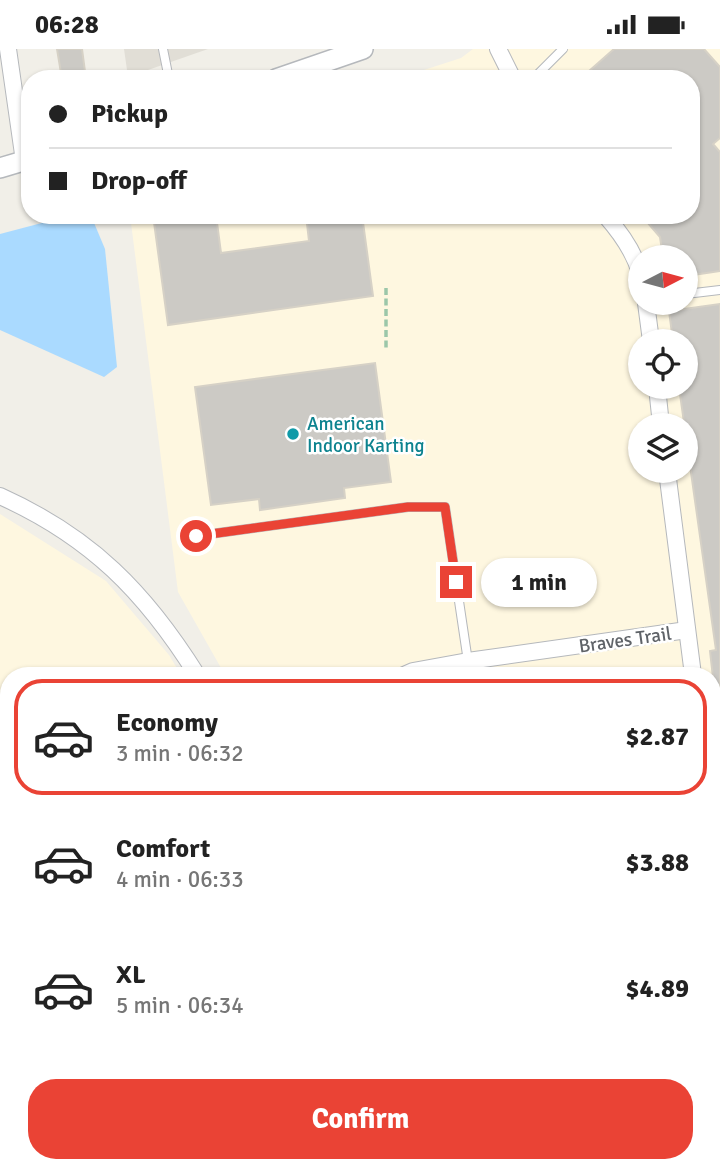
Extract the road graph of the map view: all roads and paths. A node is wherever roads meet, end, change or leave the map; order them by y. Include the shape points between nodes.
1 (8, 49) edge
2 (163, 49) edge
3 (363, 49) edge
4 (498, 49) edge
5 (563, 49) edge
6 (167, 70) edge
7 (302, 70) edge
8 (508, 70) edge
9 (542, 70) edge
10 (21, 125) edge
11 (21, 162) edge
12 (0, 169) edge
13 (613, 224) edge
14 (628, 246) edge
15 (386, 288) dead end
16 (720, 290) edge
17 (698, 293) edge
18 (386, 348) dead end
19 (668, 483) edge
20 (0, 496) edge
21 (196, 536) dead end
22 (687, 631) junction
23 (192, 667) edge
24 (469, 667) edge
25 (475, 667) edge
26 (693, 667) edge

1 - 10 street
2 - 6 lane
3 - 7 street
4 - 8 street
5 - 9 lane
11 - 12 street
13 - 14 street
15 - 18 path
16 - 17 lane
19 - 22 street, Braves Trail
20 - 23 street via 91,548 161,620
21 - 24 lane via 408,507 445,507
22 - 25 street, Braves Trail
22 - 26 street

